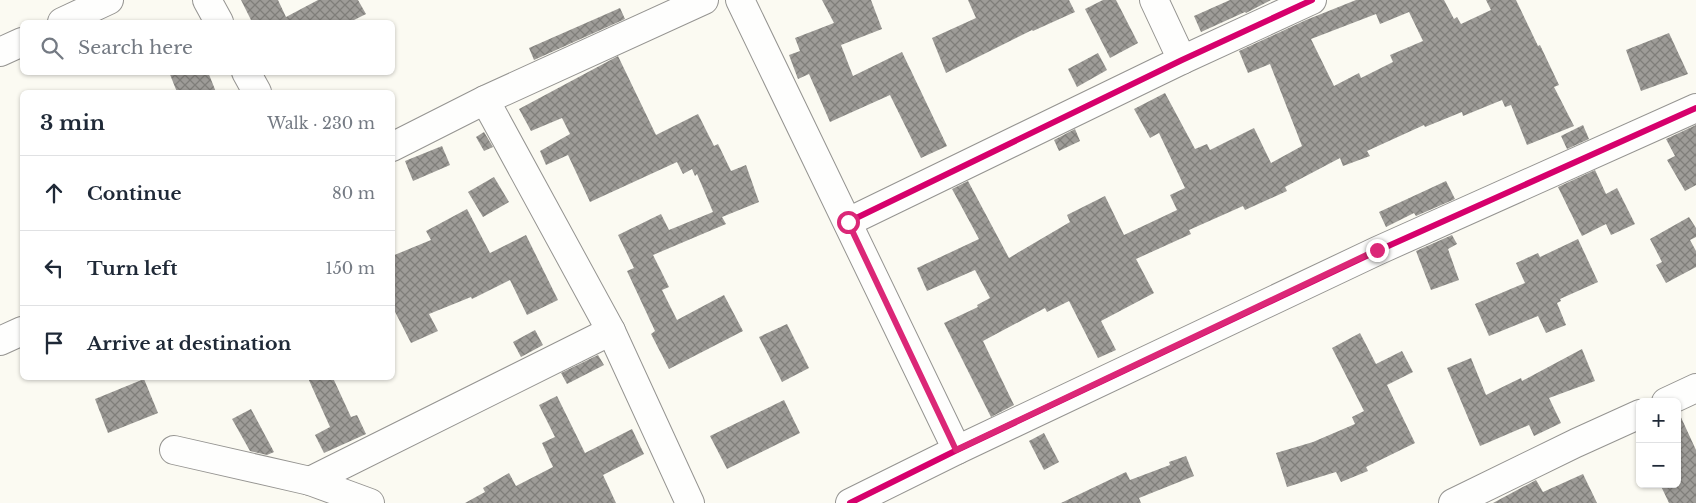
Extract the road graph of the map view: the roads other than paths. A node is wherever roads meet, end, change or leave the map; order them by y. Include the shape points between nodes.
1 (109, 0) edge
2 (207, 0) edge
3 (704, 0) edge
4 (740, 0) edge
5 (1154, 0) edge
6 (1312, 0) edge
7 (66, 20) edge
8 (218, 20) edge
9 (20, 43) edge
10 (0, 52) edge
11 (1182, 60) junction
12 (248, 75) edge
13 (256, 90) edge
14 (485, 100) junction
15 (1696, 108) edge
16 (395, 145) edge
17 (848, 222) junction
18 (611, 331) junction
19 (20, 332) edge
20 (0, 341) edge
21 (1696, 388) edge
22 (1675, 398) edge
23 (1636, 416) edge
24 (174, 450) dead end
25 (956, 450) junction
26 (310, 481) junction
27 (370, 503) edge
28 (690, 503) edge
29 (850, 503) edge
30 (1454, 503) edge

1 - 7 street
2 - 8 street
3 - 14 street
4 - 17 street
5 - 11 street
6 - 11 street
9 - 10 street
11 - 17 street
12 - 13 street
14 - 16 street
14 - 18 street
15 - 25 street via 1377,250
17 - 25 street
18 - 26 street
18 - 28 street
19 - 20 street
21 - 22 street
23 - 30 street
24 - 26 street
25 - 29 street
26 - 27 street

